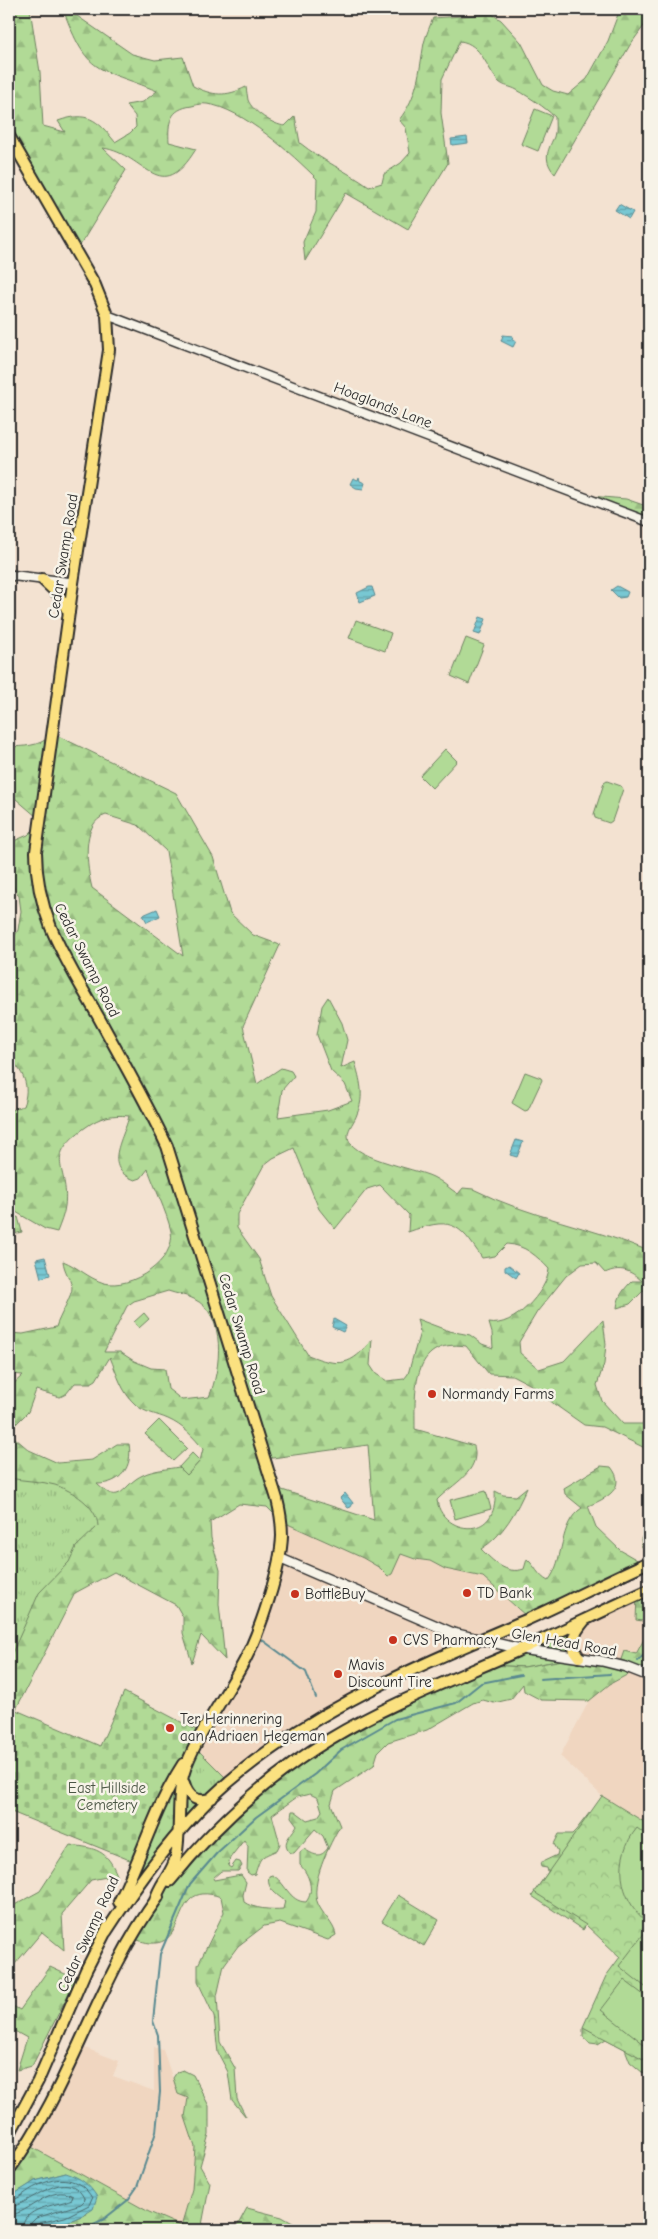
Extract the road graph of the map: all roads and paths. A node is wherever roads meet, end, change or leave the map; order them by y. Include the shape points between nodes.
1 (9, 136) edge
2 (107, 315) junction
3 (649, 522) edge
4 (9, 576) edge
5 (42, 579) junction
6 (73, 583) junction
7 (69, 613) junction
8 (278, 1558) junction
9 (649, 1562) edge
10 (649, 1590) edge
11 (585, 1619) junction
12 (478, 1640) junction
13 (521, 1649) junction
14 (579, 1657) junction
15 (649, 1676) edge
16 (194, 1746) junction
17 (183, 1776) junction
18 (212, 1797) junction
19 (159, 1806) junction
20 (180, 1814) junction
21 (180, 1831) junction
22 (155, 1901) junction
23 (106, 1932) junction
24 (9, 2135) edge
25 (9, 2170) edge

1 - 2 main road, Cedar Swamp Road via 94,285
2 - 3 street, Hoaglands Lane
2 - 6 main road, Cedar Swamp Road via 109,350
4 - 5 main road
5 - 6 main road
5 - 7 main road via 58,594
6 - 7 main road, Cedar Swamp Road
7 - 8 main road, Cedar Swamp Road via 36,852 40,901 56,941 168,1146 277,1499 282,1537
8 - 12 main road, Glen Head Road via 428,1624
8 - 16 main road, Cedar Swamp Road via 252,1644
9 - 12 main road
10 - 11 main road
11 - 13 main road
11 - 14 main road via 573,1638 573,1647
12 - 13 main road, Glen Head Road
12 - 18 main road via 363,1694 316,1720
13 - 14 main road, Glen Head Road
13 - 22 main road via 360,1723 311,1752 277,1776 227,1820 180,1868
14 - 15 main road, Glen Head Road via 626,1667
16 - 17 main road, Cedar Swamp Road
16 - 19 main road, Cedar Swamp Road
17 - 18 main road via 192,1797 200,1801
17 - 20 main road, Cedar Swamp Road
18 - 21 main road
19 - 20 main road via 171,1805
19 - 23 main road, Cedar Swamp Road
20 - 21 main road, Cedar Swamp Road
21 - 22 main road, Cedar Swamp Road via 173,1865 158,1889
21 - 23 main road via 140,1879
22 - 25 main road via 114,1969 74,2060 42,2121
23 - 24 main road, Cedar Swamp Road via 38,2081

